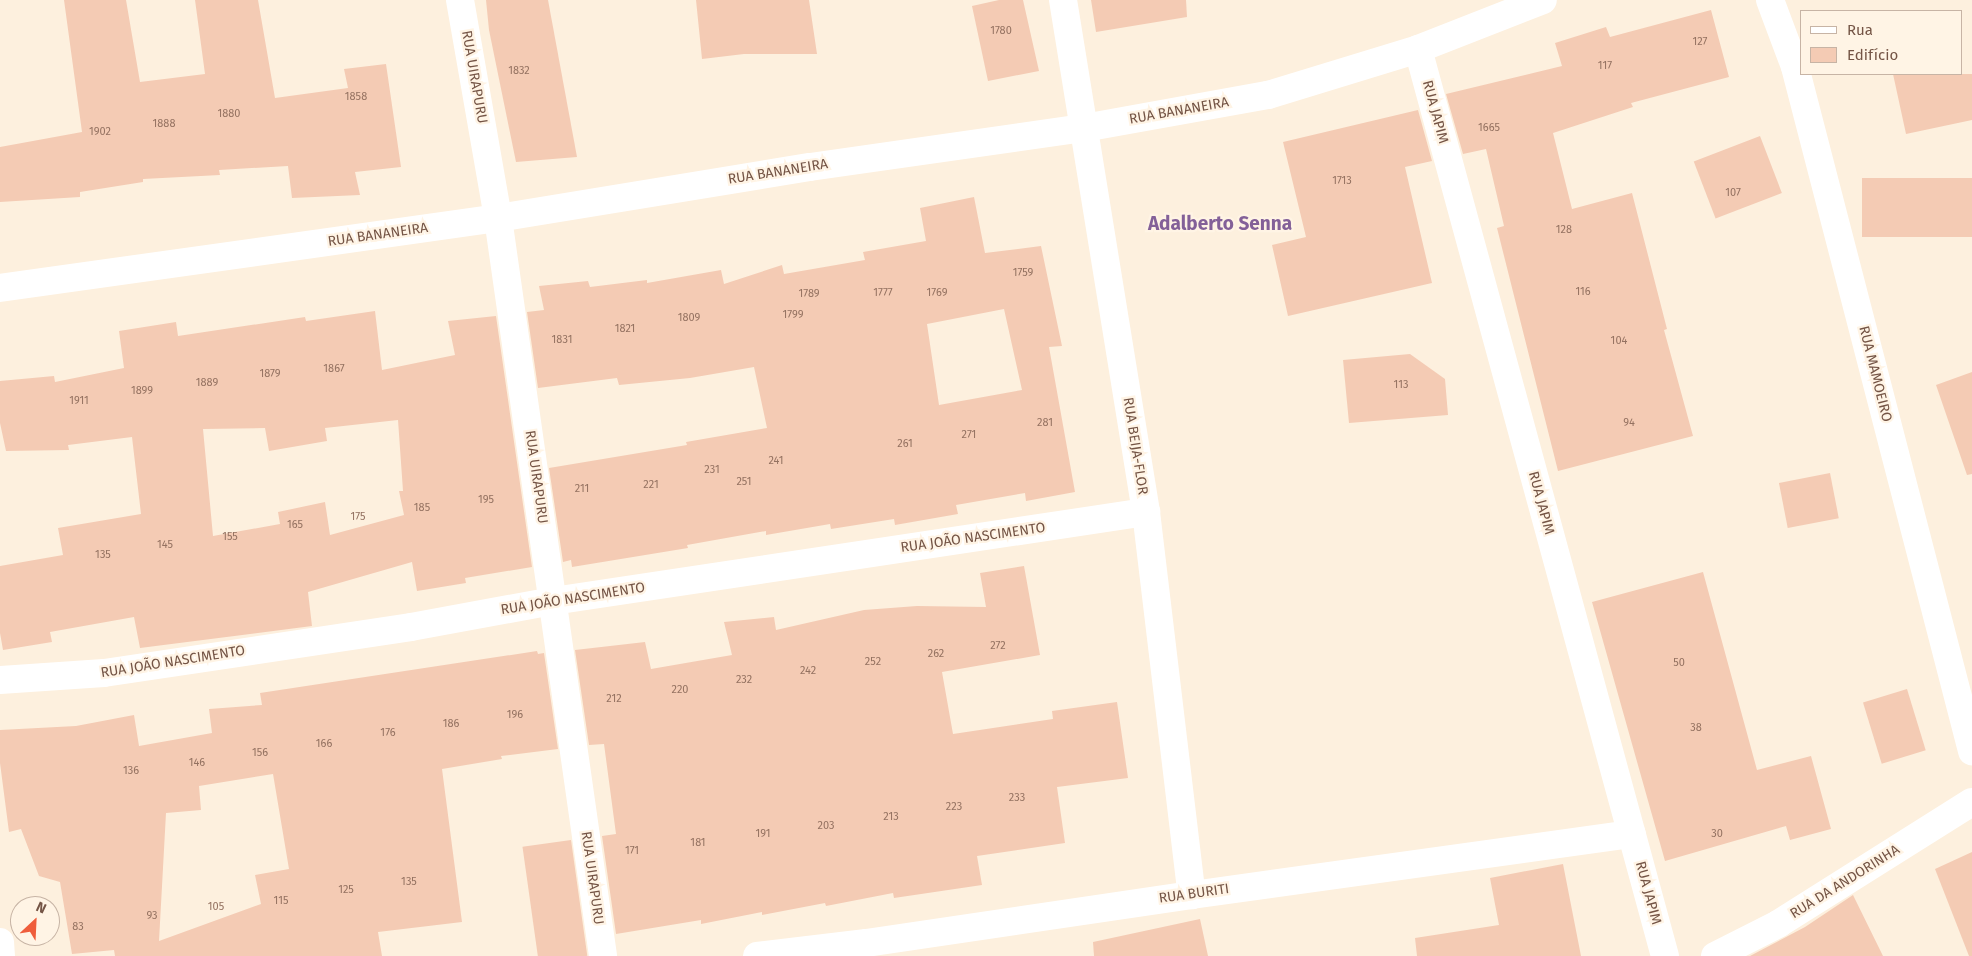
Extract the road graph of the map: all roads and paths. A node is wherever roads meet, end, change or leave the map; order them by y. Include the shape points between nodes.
1 (460, 0) edge
2 (1064, 0) edge
3 (1543, 0) edge
4 (1770, 0) edge
5 (1418, 49) junction
6 (1084, 128) junction
7 (498, 218) junction
8 (0, 288) edge
9 (1146, 512) junction
10 (553, 600) junction
11 (0, 680) edge
12 (1972, 751) edge
13 (1972, 802) edge
14 (1632, 834) junction
15 (1192, 894) junction
16 (0, 942) edge
17 (877, 950) edge
18 (2, 956) edge
19 (603, 956) edge
20 (757, 956) edge
21 (1665, 956) edge
22 (1715, 956) edge

1 - 7 street, RUA UIRAPURU
2 - 6 street, RUA BEIJA-FLOR
3 - 5 street, RUA BANANEIRA
4 - 12 street, RUA MAMOEIRO via 1795,67
5 - 6 street, RUA BANANEIRA via 1268,94
5 - 14 street, RUA JAPIM
6 - 7 street, RUA BANANEIRA via 810,166
6 - 9 street, RUA BEIJA-FLOR
7 - 8 street, RUA BANANEIRA
7 - 10 street, RUA UIRAPURU
9 - 10 street, RUA JOÃO NASCIMENTO
9 - 15 street, RUA BEIJA-FLOR
10 - 11 street, RUA JOÃO NASCIMENTO via 411,627 104,673
10 - 19 street, RUA UIRAPURU
13 - 22 street, RUA DA ANDORINHA via 1778,924
14 - 15 street, RUA BURITI
14 - 21 street, RUA JAPIM
15 - 17 street, RUA BURITI
16 - 18 street
17 - 20 street, RUA BURITI

